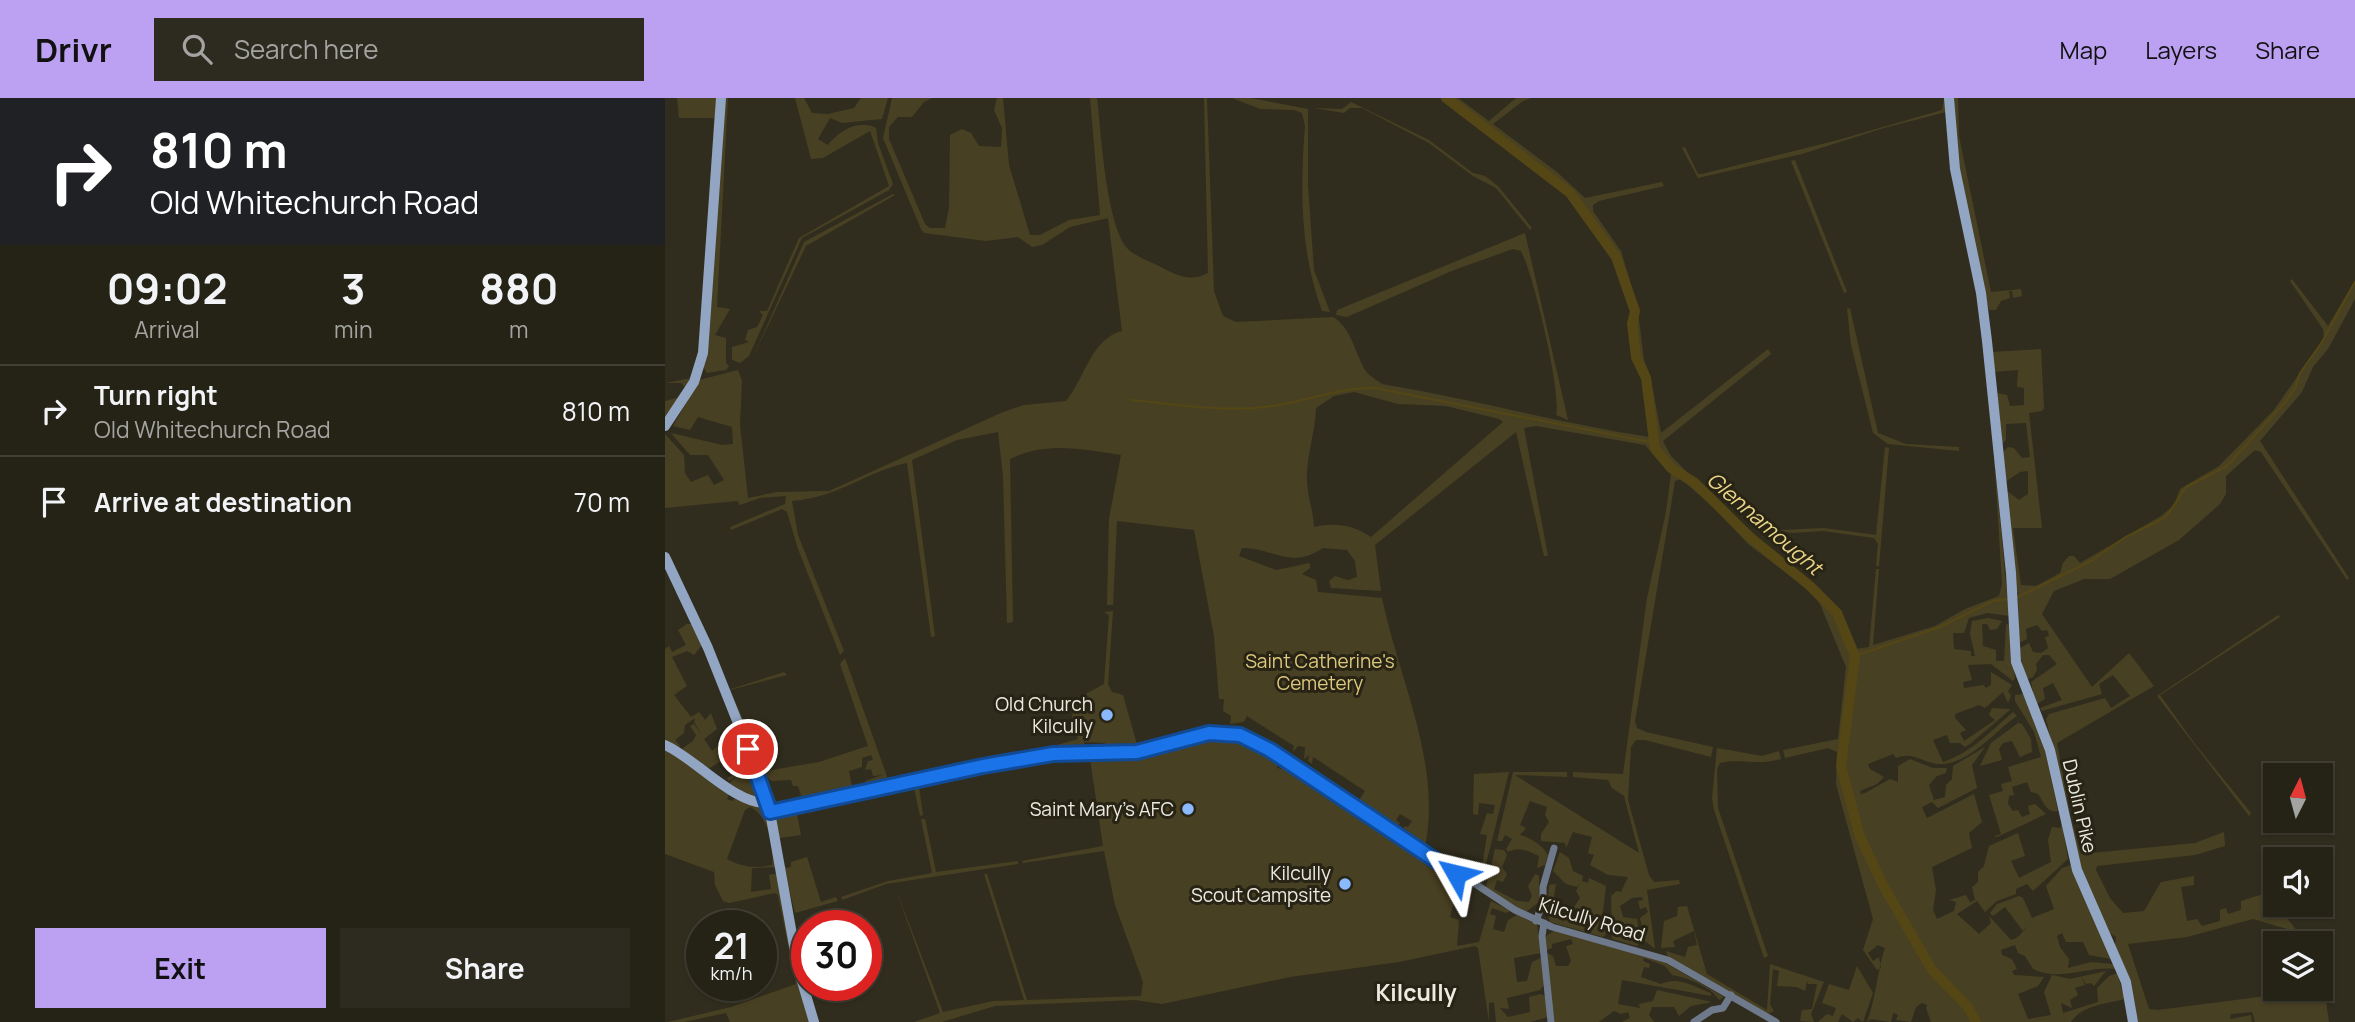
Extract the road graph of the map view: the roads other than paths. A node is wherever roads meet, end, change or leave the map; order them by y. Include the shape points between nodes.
1 (721, 98) edge
2 (1949, 98) edge
3 (665, 426) edge
4 (665, 557) edge
5 (665, 745) edge
6 (769, 808) junction
7 (1554, 848) dead end
8 (1540, 922) junction
9 (1731, 995) junction
10 (814, 1022) edge
11 (1551, 1022) edge
12 (1694, 1022) edge
13 (1776, 1022) edge
14 (2133, 1022) edge

1 - 3 street via 703,352 694,382
2 - 14 street, Dublin Pike via 1955,169 1985,316 2017,670 2050,750 2077,870 2129,991
4 - 6 street via 708,649
5 - 6 street
6 - 8 street, Kilcully Road via 1053,754 1137,752 1209,733 1229,733 1257,742 1456,874
6 - 10 street via 798,968
7 - 8 street via 1543,887
8 - 9 street, Kilcully Road via 1658,956
8 - 11 street
9 - 12 street via 1723,1008
9 - 13 street, Kilcully Road

